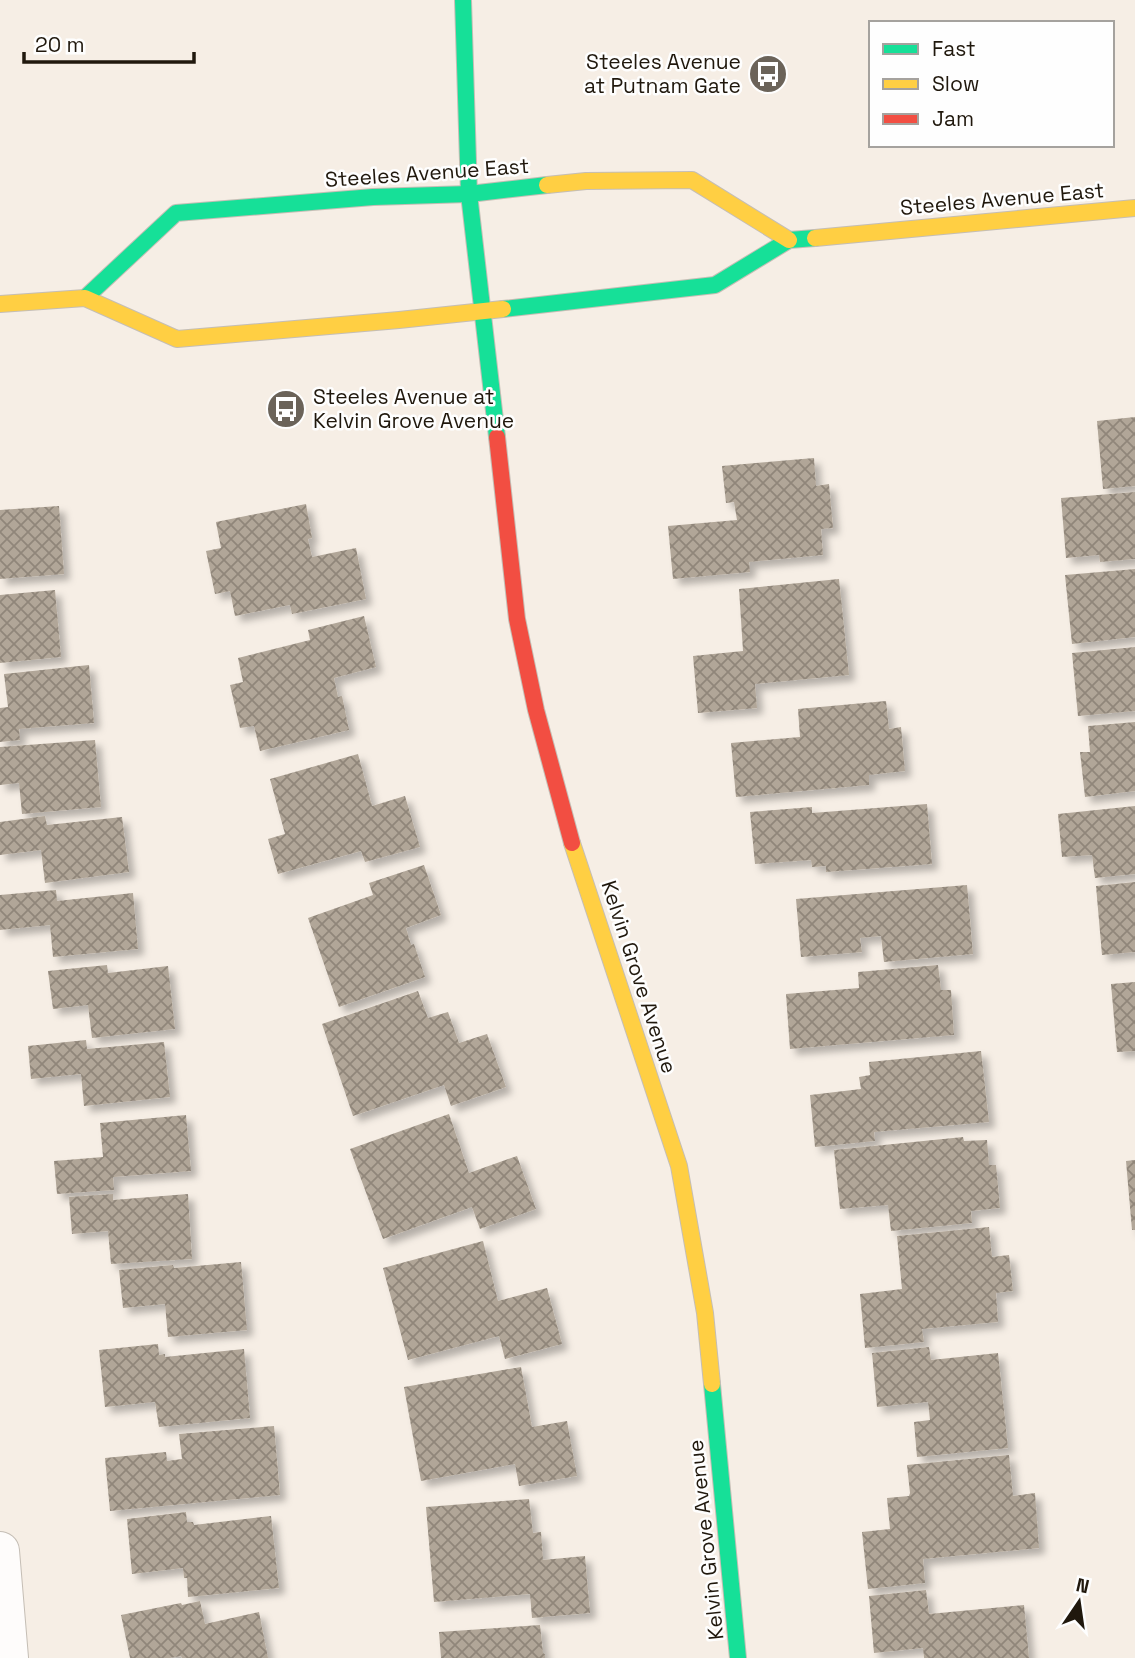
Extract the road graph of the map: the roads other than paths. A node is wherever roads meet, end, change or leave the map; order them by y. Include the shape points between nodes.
1 (463, 0) edge
2 (469, 194) junction
3 (1135, 208) edge
4 (789, 240) junction
5 (85, 298) junction
6 (0, 304) edge
7 (484, 312) junction
8 (0, 1551) edge
9 (9, 1658) edge
10 (738, 1658) edge

1 - 2 main road, Kelvin Grove Avenue
2 - 4 main road, Steeles Avenue East via 586,181 692,180
2 - 5 main road, Steeles Avenue East via 176,213
2 - 7 main road, Kelvin Grove Avenue
3 - 4 main road, Steeles Avenue East
4 - 7 main road, Steeles Avenue East via 715,285
5 - 6 main road, Steeles Avenue East
5 - 7 main road, Steeles Avenue East via 177,338
7 - 10 main road, Kelvin Grove Avenue via 517,619 536,710 568,829 679,1166 705,1313
8 - 9 street

